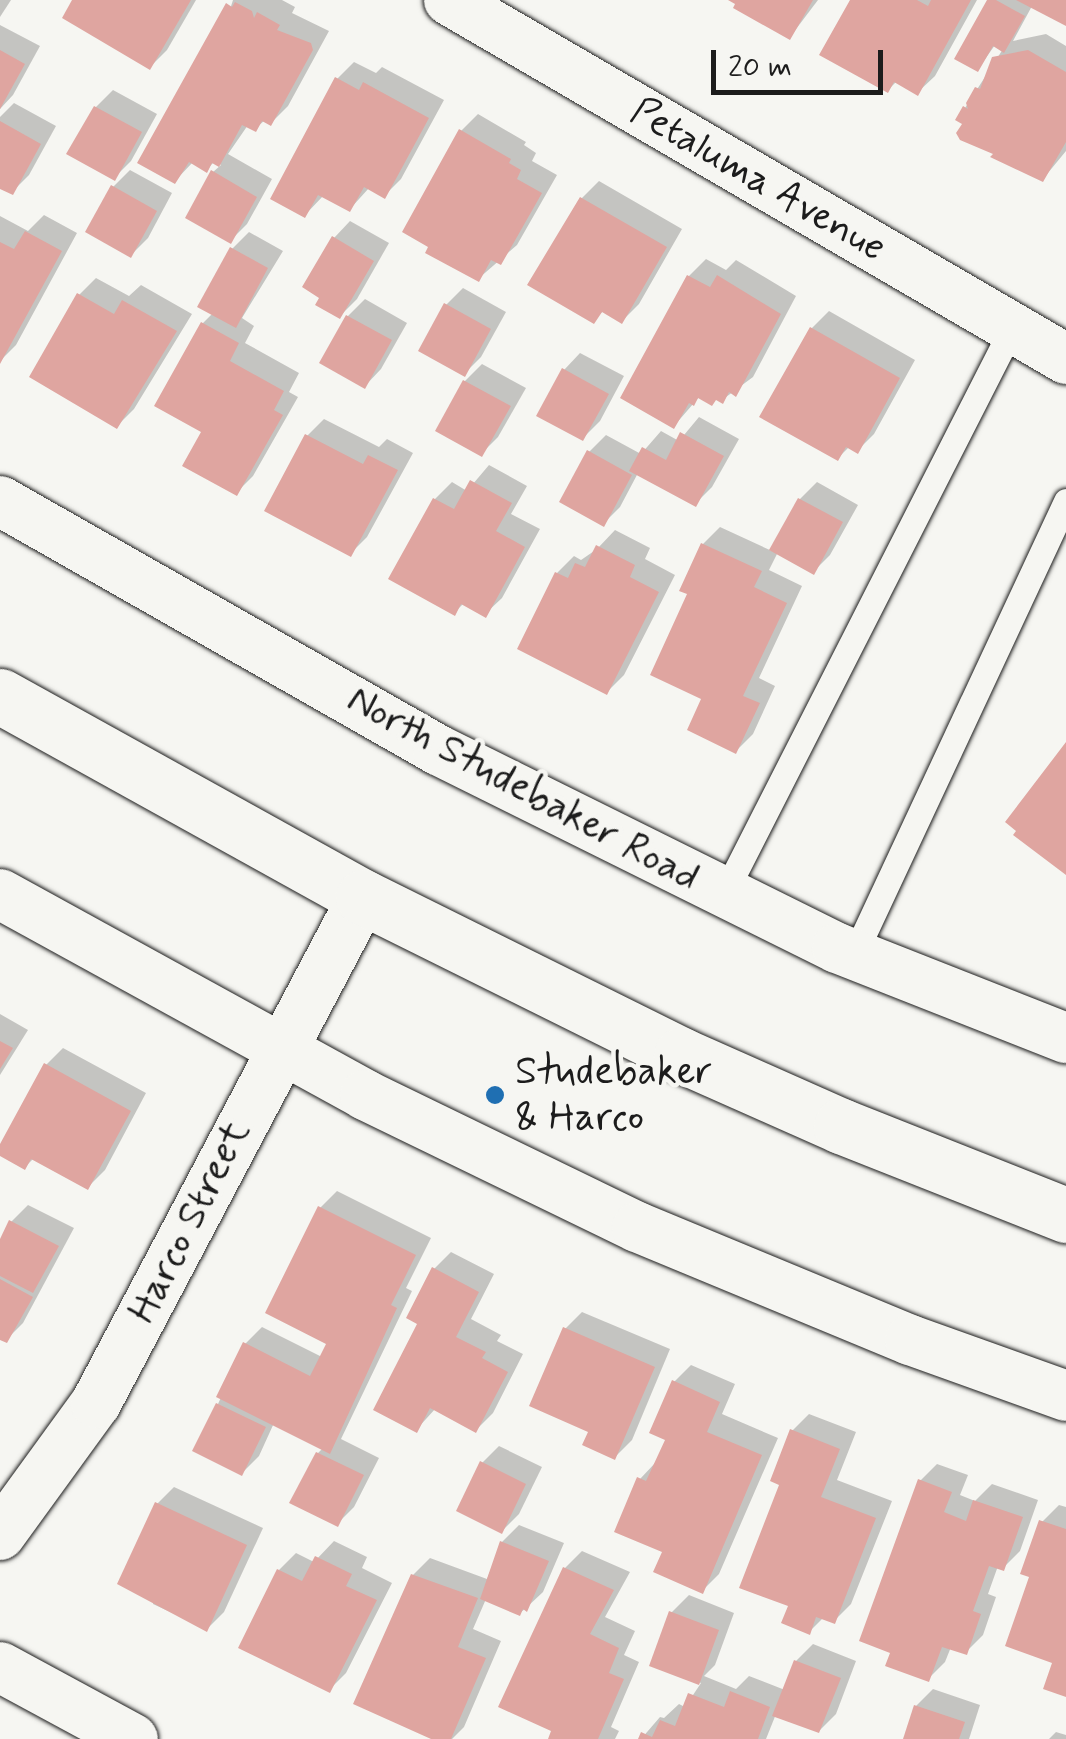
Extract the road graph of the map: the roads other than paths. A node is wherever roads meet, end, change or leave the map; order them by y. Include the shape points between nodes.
1 (450, 0) edge
2 (1012, 328) junction
3 (1066, 359) edge
4 (0, 501) edge
5 (1066, 501) edge
6 (0, 696) edge
7 (0, 894) edge
8 (724, 894) junction
9 (363, 896) junction
10 (854, 956) junction
11 (1066, 1038) edge
12 (280, 1050) junction
13 (1066, 1216) edge
14 (1066, 1396) edge
15 (0, 1536) edge
16 (0, 1667) edge
17 (133, 1739) edge

1 - 2 street, Petaluma Avenue
2 - 3 street, Petaluma Avenue
2 - 8 lane
4 - 8 street, North Studebaker Road via 438,750
5 - 10 lane
6 - 9 main road
7 - 12 street
8 - 10 street, North Studebaker Road
9 - 12 street, Harco Street
9 - 13 main road via 681,1055
10 - 11 street, North Studebaker Road
12 - 14 street via 637,1227 910,1340
12 - 15 street, Harco Street via 96,1403
16 - 17 street

